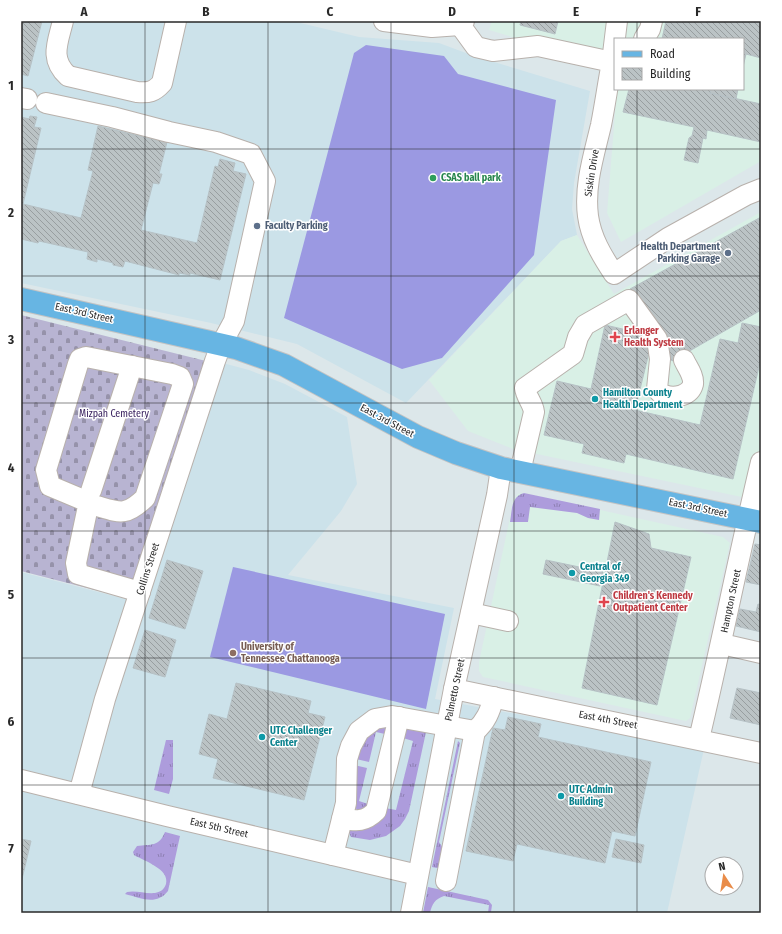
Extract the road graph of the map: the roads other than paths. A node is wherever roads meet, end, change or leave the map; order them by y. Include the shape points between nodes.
1 (62, 21) edge
2 (176, 21) edge
3 (384, 21) edge
4 (617, 21) edge
5 (652, 21) edge
6 (462, 23) edge
7 (615, 38) edge
8 (645, 38) edge
9 (614, 52) edge
10 (613, 62) edge
11 (32, 100) edge
12 (761, 189) edge
13 (614, 274) junction
14 (21, 299) edge
15 (629, 300) junction
16 (221, 345) junction
17 (684, 360) dead end
18 (132, 366) junction
19 (760, 468) edge
20 (510, 470) junction
21 (89, 501) junction
22 (754, 520) edge
23 (140, 592) junction
24 (471, 612) junction
25 (508, 621) dead end
26 (722, 644) junction
27 (761, 653) edge
28 (454, 689) junction
29 (494, 697) junction
30 (399, 717) junction
31 (447, 726) junction
32 (475, 731) junction
33 (699, 739) junction
34 (761, 752) edge
35 (21, 780) edge
36 (79, 794) junction
37 (342, 819) junction
38 (333, 855) junction
39 (418, 875) junction
40 (446, 881) dead end
41 (411, 913) edge

1 - 2 street via 55,53 61,70 68,76 149,93 162,83
3 - 6 street via 432,27
4 - 7 street, Siskin Drive
5 - 8 street
6 - 10 street via 476,47 493,51 538,46
9 - 10 street, Siskin Drive
10 - 13 street, Siskin Drive via 591,166 587,202 588,217 596,246
11 - 16 street, Collins Street via 216,142 251,154 265,181 234,321
12 - 13 street via 668,238
13 - 15 street, Siskin Drive
14 - 16 main road, East 3rd Street
15 - 17 street, Siskin Drive via 657,339 660,360 657,389 663,395 676,398 688,392 693,384
15 - 20 street, Palmetto Street via 585,326 578,337 573,354 525,388 534,412
16 - 20 main road, East 3rd Street via 284,365 418,437 456,453
16 - 23 street, Collins Street
18 - 21 street
18 - 21 street via 86,358 80,359 78,364 46,470 50,486
18 - 21 street via 172,374 180,378 183,384 145,498 134,509 117,512
19 - 22 street, Hampton Street
20 - 22 main road, East 3rd Street
20 - 24 street, Palmetto Street via 497,495
21 - 23 street via 76,563 78,574
22 - 26 street, Hampton Street
23 - 36 street, Collins Street via 105,699
24 - 25 street
24 - 28 street, Palmetto Street
26 - 27 street
26 - 33 street, Hampton Street
28 - 29 street, East 4th Street
28 - 31 street, Palmetto Street
29 - 32 street via 485,721
29 - 33 street, East 4th Street
30 - 31 street
30 - 37 street via 376,810 368,818 361,820
30 - 37 street via 375,719 359,731 347,759 346,803
31 - 32 street
31 - 39 street, Palmetto Street
32 - 40 street
33 - 34 street, East 4th Street
35 - 36 street, East 5th Street
36 - 38 street, East 5th Street
37 - 38 street
38 - 39 street, East 5th Street
39 - 41 street, Palmetto Street

